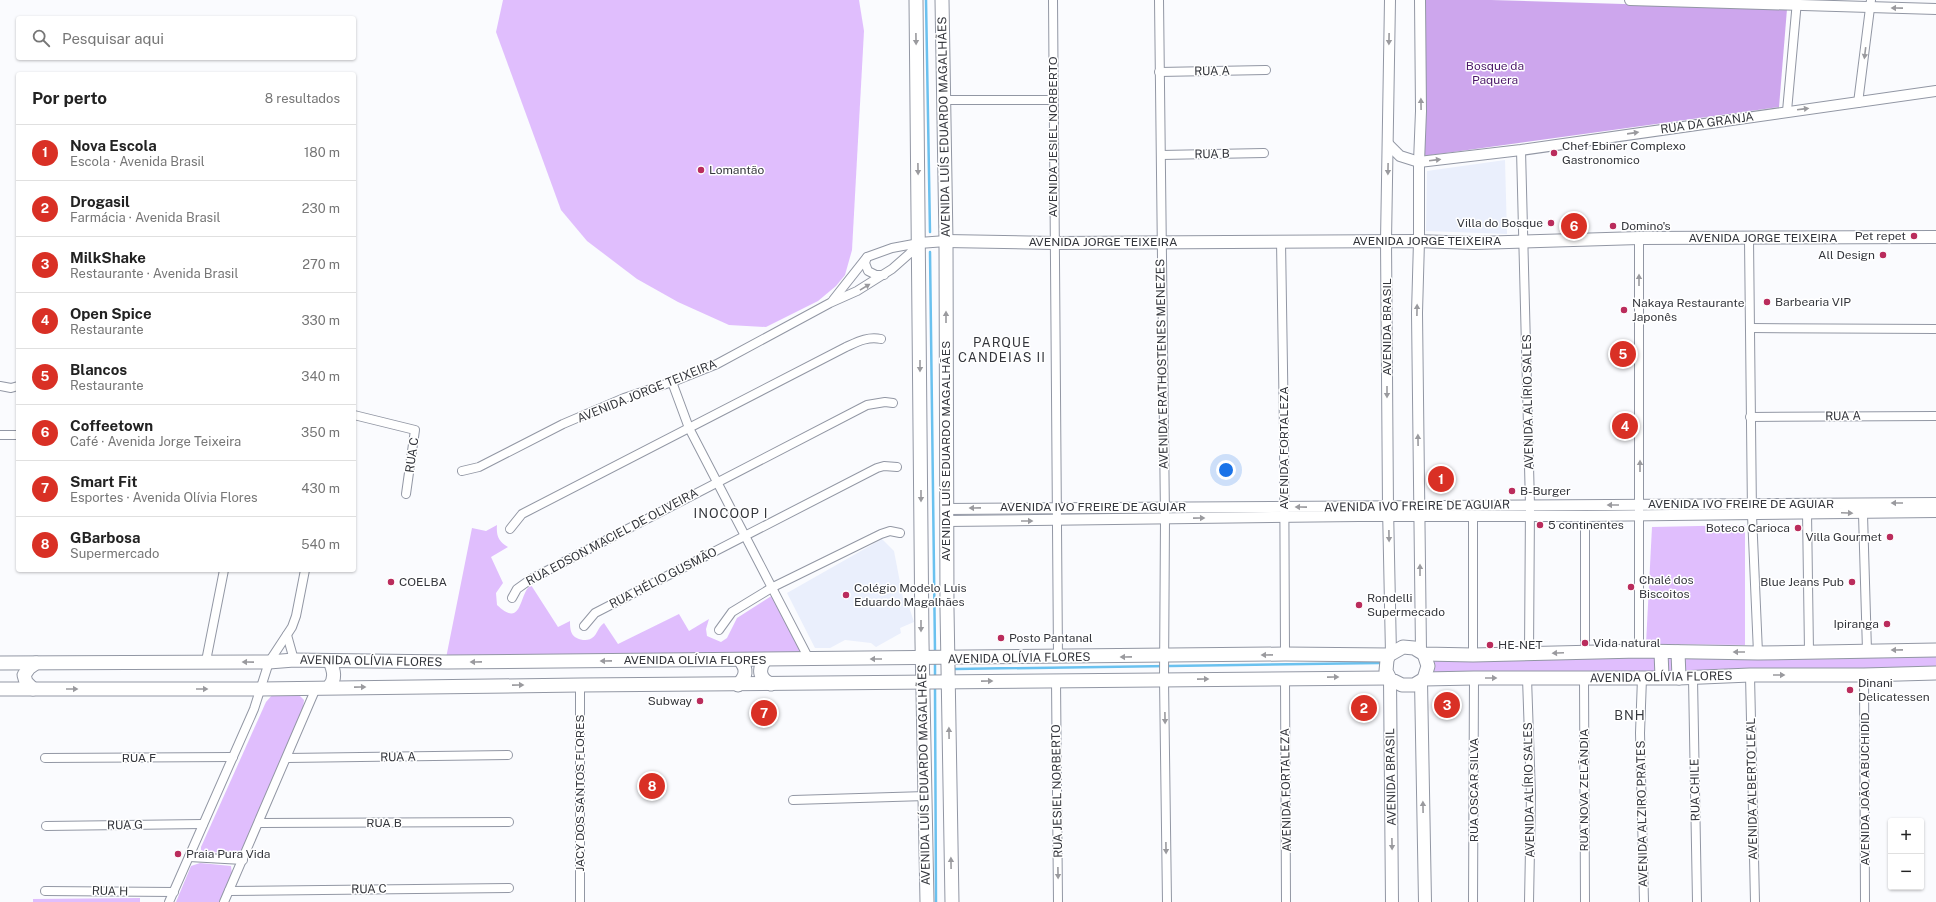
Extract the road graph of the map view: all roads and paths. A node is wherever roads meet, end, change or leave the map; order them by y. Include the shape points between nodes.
1 (916, 0) edge
2 (942, 0) edge
3 (1053, 0) edge
4 (1159, 0) edge
5 (1390, 0) edge
6 (1420, 0) edge
7 (1630, 0) edge
8 (1796, 3) edge
9 (1871, 4) edge
10 (1936, 9) edge
11 (1266, 70) dead end
12 (1159, 72) junction
13 (1936, 91) edge
14 (944, 100) junction
15 (1053, 100) junction
16 (1858, 103) junction
17 (1787, 111) junction
18 (1388, 144) junction
19 (1521, 150) junction
20 (1264, 153) dead end
21 (1161, 155) junction
22 (1419, 162) junction
23 (1936, 237) edge
24 (1639, 238) junction
25 (1749, 239) junction
26 (946, 241) junction
27 (1281, 241) junction
28 (1386, 241) junction
29 (1420, 241) junction
30 (1161, 242) junction
31 (1525, 242) junction
32 (1054, 243) junction
33 (916, 244) junction
34 (867, 257) junction
35 (884, 275) junction
36 (830, 303) junction
37 (1751, 328) junction
38 (1936, 329) edge
39 (881, 339) dead end
40 (672, 382) junction
41 (0, 386) edge
42 (16, 387) edge
43 (893, 403) dead end
44 (356, 416) edge
45 (1936, 416) edge
46 (1750, 417) junction
47 (689, 428) junction
48 (0, 435) edge
49 (16, 435) edge
50 (897, 467) dead end
51 (462, 471) dead end
52 (717, 482) junction
53 (406, 494) dead end
54 (1936, 503) edge
55 (1752, 504) junction
56 (1530, 505) junction
57 (1640, 505) junction
58 (1164, 506) junction
59 (1057, 507) junction
60 (1284, 507) junction
61 (1388, 512) junction
62 (1420, 512) junction
63 (1807, 512) junction
64 (1936, 512) edge
65 (1863, 514) junction
66 (946, 515) junction
67 (1752, 515) junction
68 (1472, 516) junction
69 (1529, 516) junction
70 (1585, 516) junction
71 (1640, 516) junction
72 (1165, 518) junction
73 (1284, 518) junction
74 (1057, 520) junction
75 (510, 529) dead end
76 (900, 533) dead end
77 (746, 536) junction
78 (224, 572) edge
79 (305, 572) edge
80 (773, 587) junction
81 (512, 598) dead end
82 (584, 626) dead end
83 (719, 630) dead end
84 (287, 635) junction
85 (1936, 650) edge
86 (1639, 651) junction
87 (1867, 651) junction
88 (1585, 652) junction
89 (1661, 652) junction
90 (1678, 652) junction
91 (1758, 652) junction
92 (1809, 652) junction
93 (1422, 653) junction
94 (1285, 654) junction
95 (1391, 654) junction
96 (1529, 654) junction
97 (1473, 655) junction
98 (1165, 657) junction
99 (1058, 658) junction
100 (809, 659) junction
101 (922, 659) junction
102 (947, 659) junction
103 (294, 660) junction
104 (740, 660) junction
105 (765, 660) junction
106 (206, 661) junction
107 (330, 661) junction
108 (269, 662) junction
109 (0, 663) edge
110 (36, 663) junction
111 (1936, 673) edge
112 (1750, 675) junction
113 (1864, 675) junction
114 (1285, 678) junction
115 (1474, 678) junction
116 (1527, 678) junction
117 (1642, 678) junction
118 (1662, 678) junction
119 (1679, 678) junction
120 (1693, 678) junction
121 (1164, 679) junction
122 (1390, 679) junction
123 (1584, 679) junction
124 (1056, 680) junction
125 (1422, 680) junction
126 (948, 681) junction
127 (923, 682) junction
128 (738, 684) junction
129 (771, 684) junction
130 (580, 685) junction
131 (322, 688) junction
132 (0, 689) edge
133 (33, 689) junction
134 (260, 689) junction
135 (508, 755) dead end
136 (45, 758) dead end
137 (232, 758) junction
138 (287, 758) junction
139 (926, 796) junction
140 (793, 800) dead end
141 (509, 822) dead end
142 (259, 823) junction
143 (203, 824) junction
144 (46, 826) dead end
145 (189, 857) junction
146 (243, 860) junction
147 (509, 888) dead end
148 (45, 890) dead end
149 (229, 891) junction
150 (174, 892) junction
151 (169, 902) edge
152 (224, 902) edge
153 (580, 902) edge
154 (927, 902) edge
155 (952, 902) edge
156 (1058, 902) edge
157 (1167, 902) edge
158 (1286, 902) edge
159 (1392, 902) edge
160 (1425, 902) edge
161 (1473, 902) edge
162 (1529, 902) edge
163 (1585, 902) edge
164 (1644, 902) edge
165 (1697, 902) edge
166 (1755, 902) edge
167 (1865, 902) edge

1 -> 33 main road, AVENIDA LUÍS EDUARDO MAGALHÃES
2 - 14 main road, AVENIDA LUÍS EDUARDO MAGALHÃES
3 - 15 street, AVENIDA JESIEL NORBERTO
4 - 12 street, AVENIDA ERATHOSTENES MENEZES
5 -> 18 street, AVENIDA BRASIL
22 -> 6 street
7 - 8 street
8 - 9 street
8 - 17 street
10 -> 9 street
9 -> 16 street
11 - 12 street, RUA A
12 - 21 street, AVENIDA ERATHOSTENES MENEZES
13 - 16 street, RUA DA GRANJA
14 - 15 street
14 - 26 main road, AVENIDA LUÍS EDUARDO MAGALHÃES
15 - 32 street, AVENIDA JESIEL NORBERTO
17 -> 16 street, RUA DA GRANJA
19 -> 17 street, RUA DA GRANJA
18 - 22 street, RUA DA GRANJA via 1400,156
18 -> 28 street, AVENIDA BRASIL
22 -> 19 street, RUA DA GRANJA
19 - 31 street, AVENIDA ALÍRIO SALES
20 - 21 street, RUA B
21 - 30 street, AVENIDA ERATHOSTENES MENEZES
22 - 29 street
23 - 25 main road, AVENIDA JORGE TEIXEIRA
24 - 25 main road, AVENIDA JORGE TEIXEIRA
24 - 31 main road, AVENIDA JORGE TEIXEIRA
57 -> 24 street
25 - 37 street
26 - 32 main road, AVENIDA JORGE TEIXEIRA
26 - 33 street, AVENIDA JORGE TEIXEIRA
66 -> 26 main road, AVENIDA LUÍS EDUARDO MAGALHÃES
27 - 28 main road, AVENIDA JORGE TEIXEIRA
27 - 30 main road, AVENIDA JORGE TEIXEIRA
27 - 60 street, AVENIDA FORTALEZA
28 - 29 main road, AVENIDA JORGE TEIXEIRA
28 -> 61 street, AVENIDA BRASIL
29 - 31 main road, AVENIDA JORGE TEIXEIRA
62 -> 29 street via 1417,321
30 - 32 main road, AVENIDA JORGE TEIXEIRA
30 - 58 street, AVENIDA ERATHOSTENES MENEZES
31 - 56 street, AVENIDA ALÍRIO SALES
32 - 59 street, AVENIDA JESIEL NORBERTO
33 - 34 street, AVENIDA JORGE TEIXEIRA via 892,248
33 - 35 street, AVENIDA JORGE TEIXEIRA via 909,254
33 -> 101 main road, AVENIDA LUÍS EDUARDO MAGALHÃES
34 - 35 street via 865,263 868,271
34 - 36 street, AVENIDA JORGE TEIXEIRA
36 -> 35 street, AVENIDA JORGE TEIXEIRA via 857,292
36 - 40 street, AVENIDA JORGE TEIXEIRA via 717,364
37 - 38 street
37 - 46 street
39 - 47 street via 865,339 846,347
40 - 47 street
40 - 51 street, AVENIDA JORGE TEIXEIRA via 630,396 563,424 479,467
41 - 42 street
43 - 52 street, RUA EDSON MACIEL DE OLIVEIRA via 868,405
44 - 53 street, RUA C via 414,430
45 - 46 street, RUA A
46 - 55 street
47 - 52 street
47 - 75 street via 522,514
48 - 49 street
50 - 77 street, RUA HÉLIO GUSMÃO via 877,468
52 - 77 street
52 - 81 street, RUA EDSON MACIEL DE OLIVEIRA via 522,584
54 -> 55 street, AVENIDA IVO FREIRE DE AGUIAR
55 - 57 street, AVENIDA IVO FREIRE DE AGUIAR
55 - 67 street
57 -> 56 street, AVENIDA IVO FREIRE DE AGUIAR
56 - 62 street, AVENIDA IVO FREIRE DE AGUIAR
56 - 69 street, AVENIDA ALÍRIO SALES
57 - 71 street
58 - 59 street, AVENIDA IVO FREIRE DE AGUIAR
58 - 60 street, AVENIDA IVO FREIRE DE AGUIAR
58 - 72 street, AVENIDA ERATHOSTENES MENEZES
59 -> 66 street, AVENIDA IVO FREIRE DE AGUIAR
59 - 74 street, AVENIDA JESIEL NORBERTO
61 -> 60 street, AVENIDA IVO FREIRE DE AGUIAR
60 - 73 street, AVENIDA FORTALEZA
61 - 62 street, AVENIDA IVO FREIRE DE AGUIAR
61 - 73 street, AVENIDA IVO FREIRE DE AGUIAR
61 -> 95 street, AVENIDA BRASIL
62 - 68 street, AVENIDA IVO FREIRE DE AGUIAR
93 -> 62 street
63 -> 65 street, AVENIDA IVO FREIRE DE AGUIAR
63 - 67 street, AVENIDA IVO FREIRE DE AGUIAR
63 - 92 street
64 - 65 street, AVENIDA IVO FREIRE DE AGUIAR
65 - 87 street
66 -> 74 street, AVENIDA IVO FREIRE DE AGUIAR
66 - 102 main road, AVENIDA LUÍS EDUARDO MAGALHÃES
67 - 71 street, AVENIDA IVO FREIRE DE AGUIAR
67 - 91 street
68 - 69 street, AVENIDA IVO FREIRE DE AGUIAR
68 - 97 street
69 - 70 street, AVENIDA IVO FREIRE DE AGUIAR
69 - 96 street, AVENIDA ALÍRIO SALES
70 - 71 street, AVENIDA IVO FREIRE DE AGUIAR
70 - 88 street
71 - 86 street
72 -> 73 street, AVENIDA IVO FREIRE DE AGUIAR
72 - 74 street, AVENIDA IVO FREIRE DE AGUIAR
72 - 98 street, AVENIDA ERATHOSTENES MENEZES
73 - 94 street, AVENIDA FORTALEZA
74 - 99 street, AVENIDA JESIEL NORBERTO
76 - 80 street via 890,531 882,534
77 - 80 street
77 - 82 street, RUA HÉLIO GUSMÃO via 594,614
78 - 106 street
79 - 84 street via 296,616
80 - 83 street via 732,612
80 - 100 street
84 - 103 street
84 - 108 street
85 -> 87 main road, AVENIDA OLÍVIA FLORES
86 - 88 main road, AVENIDA OLÍVIA FLORES
86 - 89 main road, AVENIDA OLÍVIA FLORES
87 - 92 main road, AVENIDA OLÍVIA FLORES
88 -> 96 main road, AVENIDA OLÍVIA FLORES
89 - 90 main road, AVENIDA OLÍVIA FLORES
89 - 118 main road
91 -> 90 main road, AVENIDA OLÍVIA FLORES
90 - 119 main road
91 - 92 main road, AVENIDA OLÍVIA FLORES
93 - 95 main road, AVENIDA OLÍVIA FLORES via 1414,648 1403,647
93 - 97 main road, AVENIDA OLÍVIA FLORES
93 - 125 main road via 1428,666
94 - 95 main road, AVENIDA OLÍVIA FLORES
94 -> 98 main road, AVENIDA OLÍVIA FLORES
95 - 122 main road, AVENIDA BRASIL via 1386,660 1386,671
96 - 97 main road, AVENIDA OLÍVIA FLORES
98 -> 99 main road, AVENIDA OLÍVIA FLORES
98 - 121 street, AVENIDA ERATHOSTENES MENEZES
99 - 102 main road, AVENIDA OLÍVIA FLORES
101 -> 100 main road, AVENIDA OLÍVIA FLORES
100 - 105 main road, AVENIDA OLÍVIA FLORES
101 - 102 main road, AVENIDA OLÍVIA FLORES
101 - 127 main road, AVENIDA LUÍS EDUARDO MAGALHÃES
102 - 126 main road, AVENIDA LUÍS EDUARDO MAGALHÃES
103 - 107 main road, AVENIDA OLÍVIA FLORES
103 - 108 main road, AVENIDA OLÍVIA FLORES
104 - 105 main road, AVENIDA OLÍVIA FLORES
104 -> 107 main road, AVENIDA OLÍVIA FLORES
104 - 128 main road via 746,674
105 - 129 main road via 760,669 761,675 764,681
108 -> 106 main road, AVENIDA OLÍVIA FLORES
106 - 110 main road, AVENIDA OLÍVIA FLORES
107 - 131 main road via 334,679
108 - 134 street
109 - 110 main road, AVENIDA OLÍVIA FLORES
110 - 133 main road via 24,675 26,682
111 - 113 main road, AVENIDA OLÍVIA FLORES
112 -> 113 main road, AVENIDA OLÍVIA FLORES
112 - 120 main road, AVENIDA OLÍVIA FLORES
112 - 166 street, AVENIDA ALBERTO LEAL
113 - 167 street, AVENIDA JOÃO ABUCHIDID
121 -> 114 main road, AVENIDA OLÍVIA FLORES
114 -> 122 main road, AVENIDA OLÍVIA FLORES
114 - 158 street, AVENIDA FORTALEZA
115 -> 116 main road, AVENIDA OLÍVIA FLORES
115 - 125 main road, AVENIDA OLÍVIA FLORES
115 - 161 street, RUA OSCAR SILVA
116 - 123 main road, AVENIDA OLÍVIA FLORES
116 - 162 street, AVENIDA ALÍRIO SALES via 1531,795
117 - 118 main road, AVENIDA OLÍVIA FLORES
117 - 123 main road, AVENIDA OLÍVIA FLORES
117 - 164 street, AVENIDA ALZIRO PRATES via 1640,733
118 - 119 main road, AVENIDA OLÍVIA FLORES
119 - 120 main road, AVENIDA OLÍVIA FLORES
120 - 165 street, RUA CHILE
121 - 124 main road, AVENIDA OLÍVIA FLORES
121 -> 157 street
122 - 125 main road, AVENIDA OLÍVIA FLORES via 1402,685 1414,685
122 -> 159 main road, AVENIDA BRASIL
123 - 163 street, RUA NOVA ZELÂNDIA
126 -> 124 main road, AVENIDA OLÍVIA FLORES
124 -> 156 street, RUA JESIEL NORBERTO
160 -> 125 main road
126 - 127 main road, AVENIDA OLÍVIA FLORES
155 -> 126 main road, AVENIDA LUÍS EDUARDO MAGALHÃES
127 - 129 main road, AVENIDA OLÍVIA FLORES
127 - 139 main road, AVENIDA LUÍS EDUARDO MAGALHÃES
128 - 129 main road, AVENIDA OLÍVIA FLORES
128 - 130 main road, AVENIDA OLÍVIA FLORES
131 -> 130 main road, AVENIDA OLÍVIA FLORES
130 - 153 street, JACY DOS SANTOS FLORES
131 - 134 main road, AVENIDA OLÍVIA FLORES
131 - 138 street
132 - 133 main road, AVENIDA OLÍVIA FLORES
133 -> 134 main road, AVENIDA OLÍVIA FLORES
134 - 137 street
135 - 138 street, RUA A
136 - 137 street, RUA F
137 - 143 street
138 - 142 street
139 - 140 street
139 - 154 main road, AVENIDA LUÍS EDUARDO MAGALHÃES
141 - 142 street, RUA B
142 - 146 street
143 - 144 street, RUA G
143 - 145 street
145 - 146 street
145 - 150 street
146 - 149 street
147 - 149 street, RUA C
148 - 150 street, RUA H
149 - 152 street
150 - 151 street

